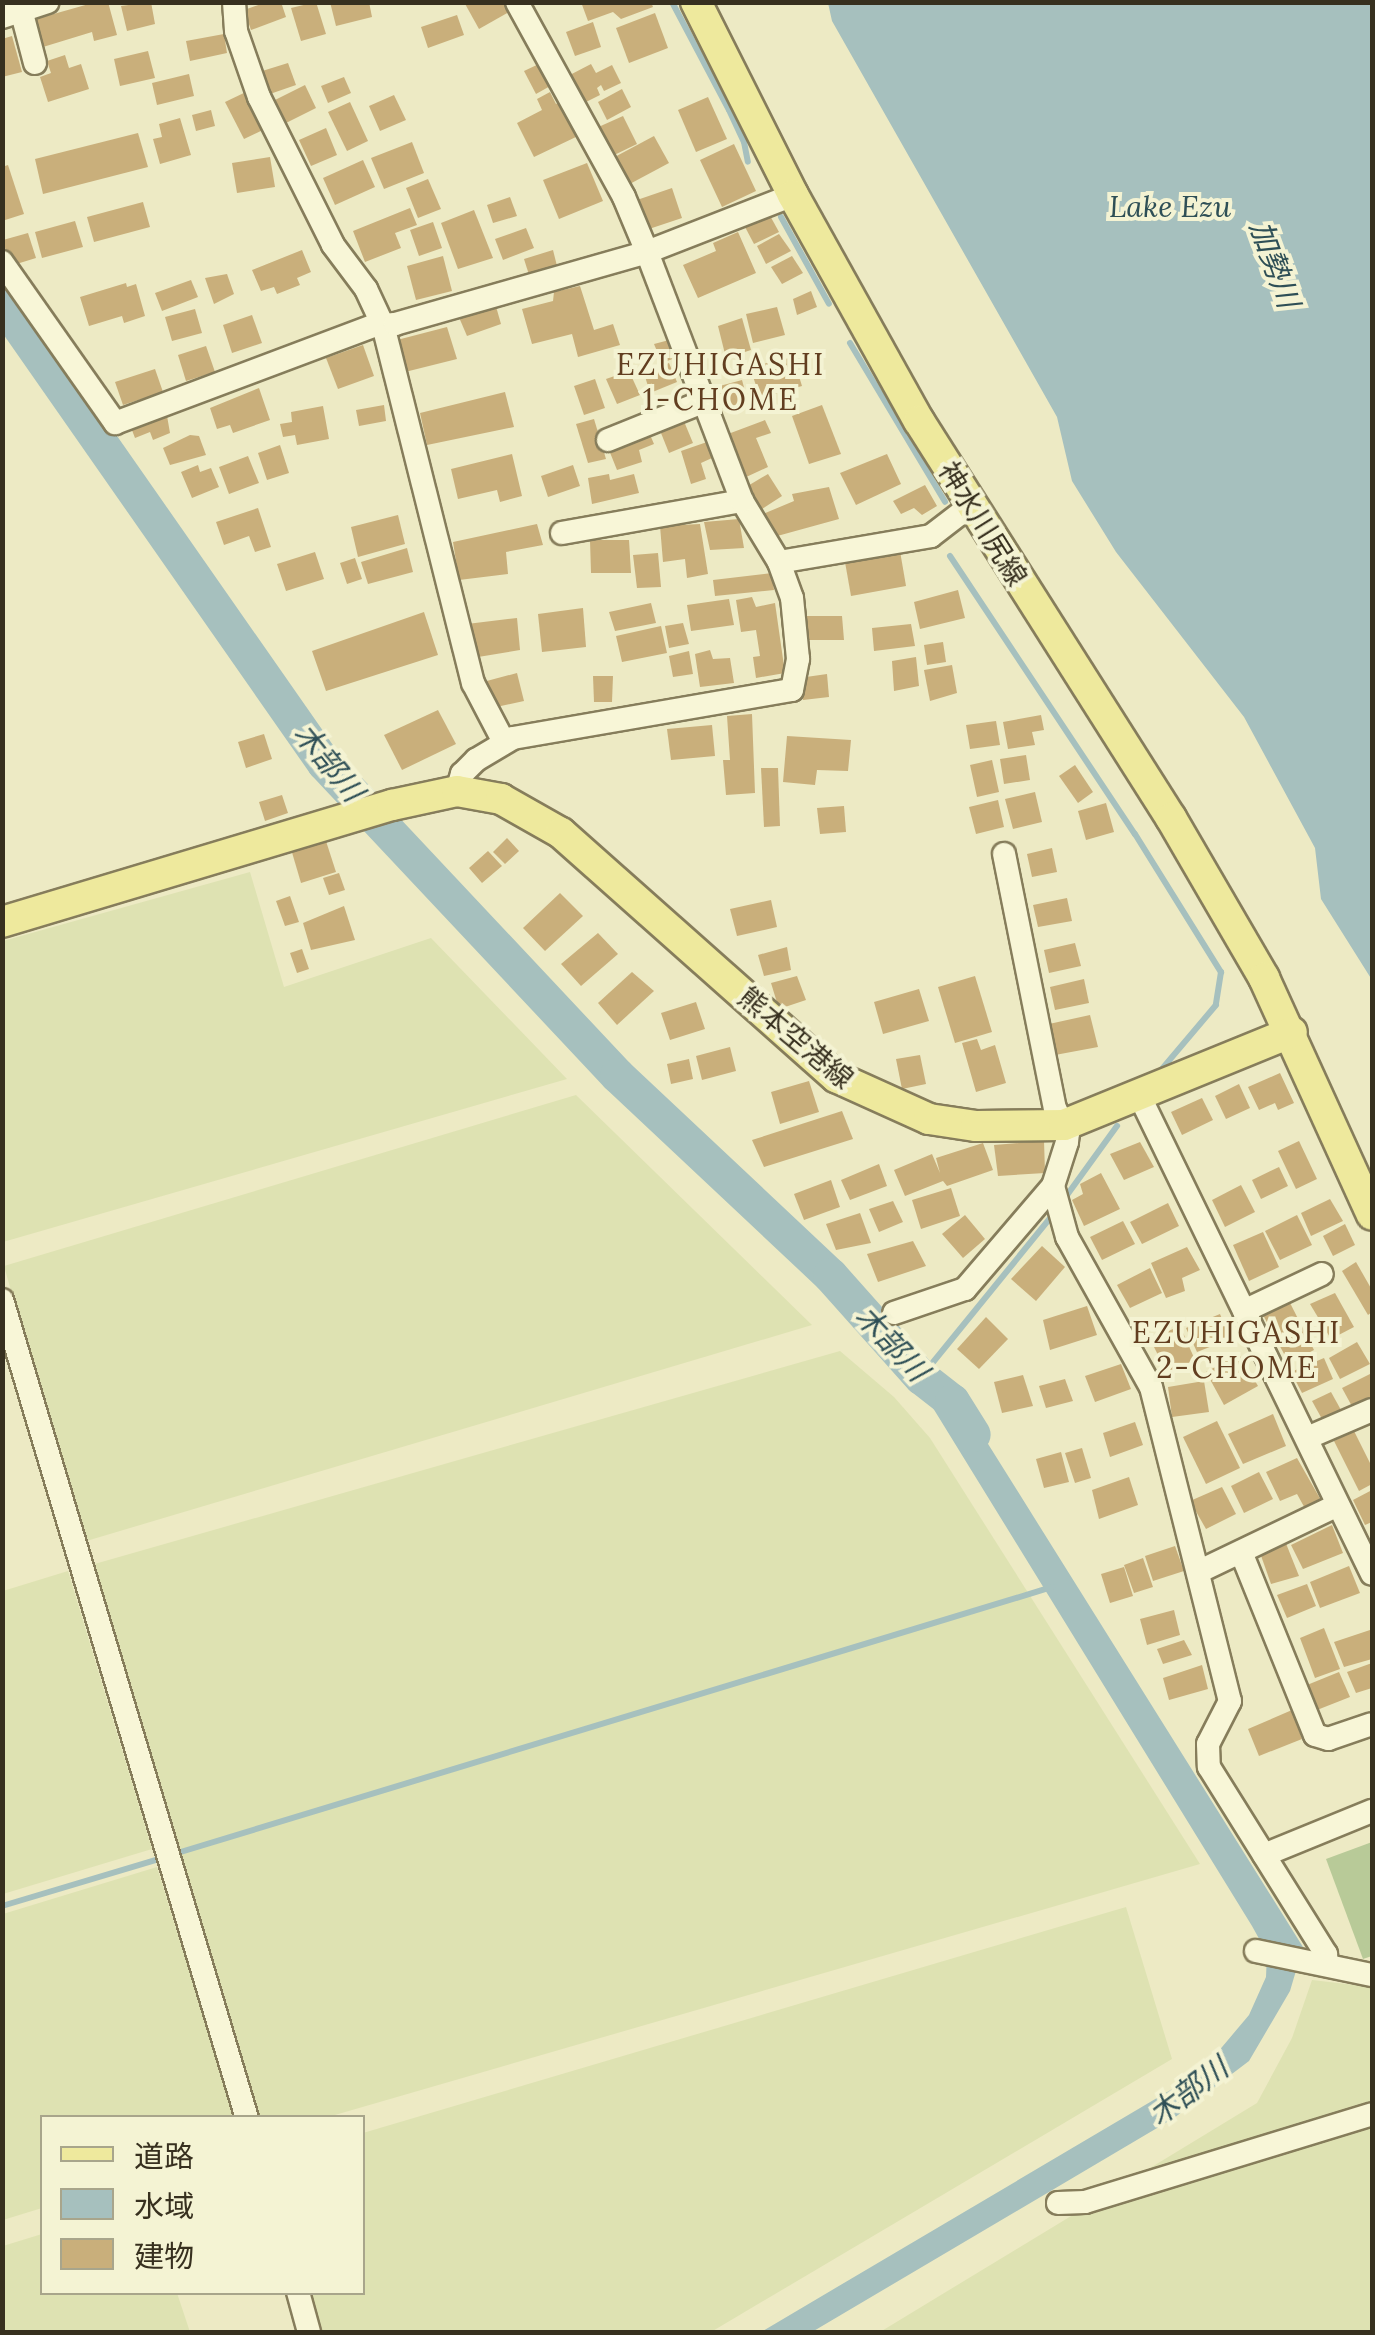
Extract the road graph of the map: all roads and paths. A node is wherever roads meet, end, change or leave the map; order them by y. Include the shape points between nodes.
1 (48, 2) edge
2 (234, 2) edge
3 (516, 2) edge
4 (696, 2) edge
5 (14, 9) edge
6 (35, 63) dead end
7 (793, 195) junction
8 (648, 252) junction
9 (2, 262) edge
10 (383, 325) junction
11 (705, 401) junction
12 (608, 440) dead end
13 (742, 501) junction
14 (970, 506) junction
15 (562, 533) dead end
16 (779, 562) junction
17 (504, 742) junction
18 (457, 790) junction
19 (1004, 854) dead end
20 (2, 922) edge
21 (1292, 1032) junction
22 (1140, 1097) junction
23 (1064, 1124) junction
24 (1054, 1189) junction
25 (1372, 1215) edge
26 (1322, 1274) dead end
27 (2, 1300) edge
28 (1244, 1311) junction
29 (894, 1313) dead end
30 (1372, 1410) edge
31 (1307, 1438) junction
32 (1338, 1505) junction
33 (1241, 1552) junction
34 (1371, 1570) edge
35 (1198, 1572) junction
36 (1372, 1724) edge
37 (1372, 1812) edge
38 (1264, 1854) junction
39 (1258, 1952) dead end
40 (1315, 1964) junction
41 (1372, 1975) edge
42 (1372, 2114) edge
43 (246, 2115) edge
44 (1058, 2203) dead end
45 (299, 2295) edge
46 (309, 2332) edge

1 - 5 street
2 - 10 street via 236,31 259,96 332,245 366,288
3 - 8 street
4 - 7 main road, 神水川尻線
5 - 6 street
7 - 8 street
7 - 14 main road, 神水川尻線
8 - 10 street
8 - 11 street
9 - 10 street via 116,423
10 - 17 street via 473,683
11 - 12 street
11 - 13 street
13 - 15 street
13 - 16 street
14 - 16 street via 931,536
14 - 21 main road, 神水川尻線 via 1171,818
16 - 17 street via 796,624 792,690
17 - 18 street via 462,774
18 - 20 main road, 熊本空港線
18 - 23 main road, 熊本空港線 via 500,799 561,834 836,1077 866,1095 929,1119 976,1126
19 - 23 street via 1055,1109
21 - 22 main road, 熊本空港線
21 - 25 main road
22 - 23 main road, 熊本空港線
22 - 28 street
23 - 24 street via 1068,1142
24 - 29 street via 965,1288
24 - 35 street via 1060,1219 1151,1387
26 - 28 street
27 - 43 street
28 - 31 street
30 - 31 street
31 - 32 street
32 - 33 street
32 - 34 street
33 - 35 street
33 - 36 street via 1316,1735 1328,1739
35 - 38 street via 1230,1701 1206,1754
37 - 38 street
38 - 40 street via 1326,1954
39 - 40 street
40 - 41 street
42 - 44 street via 1085,2202
45 - 46 street

